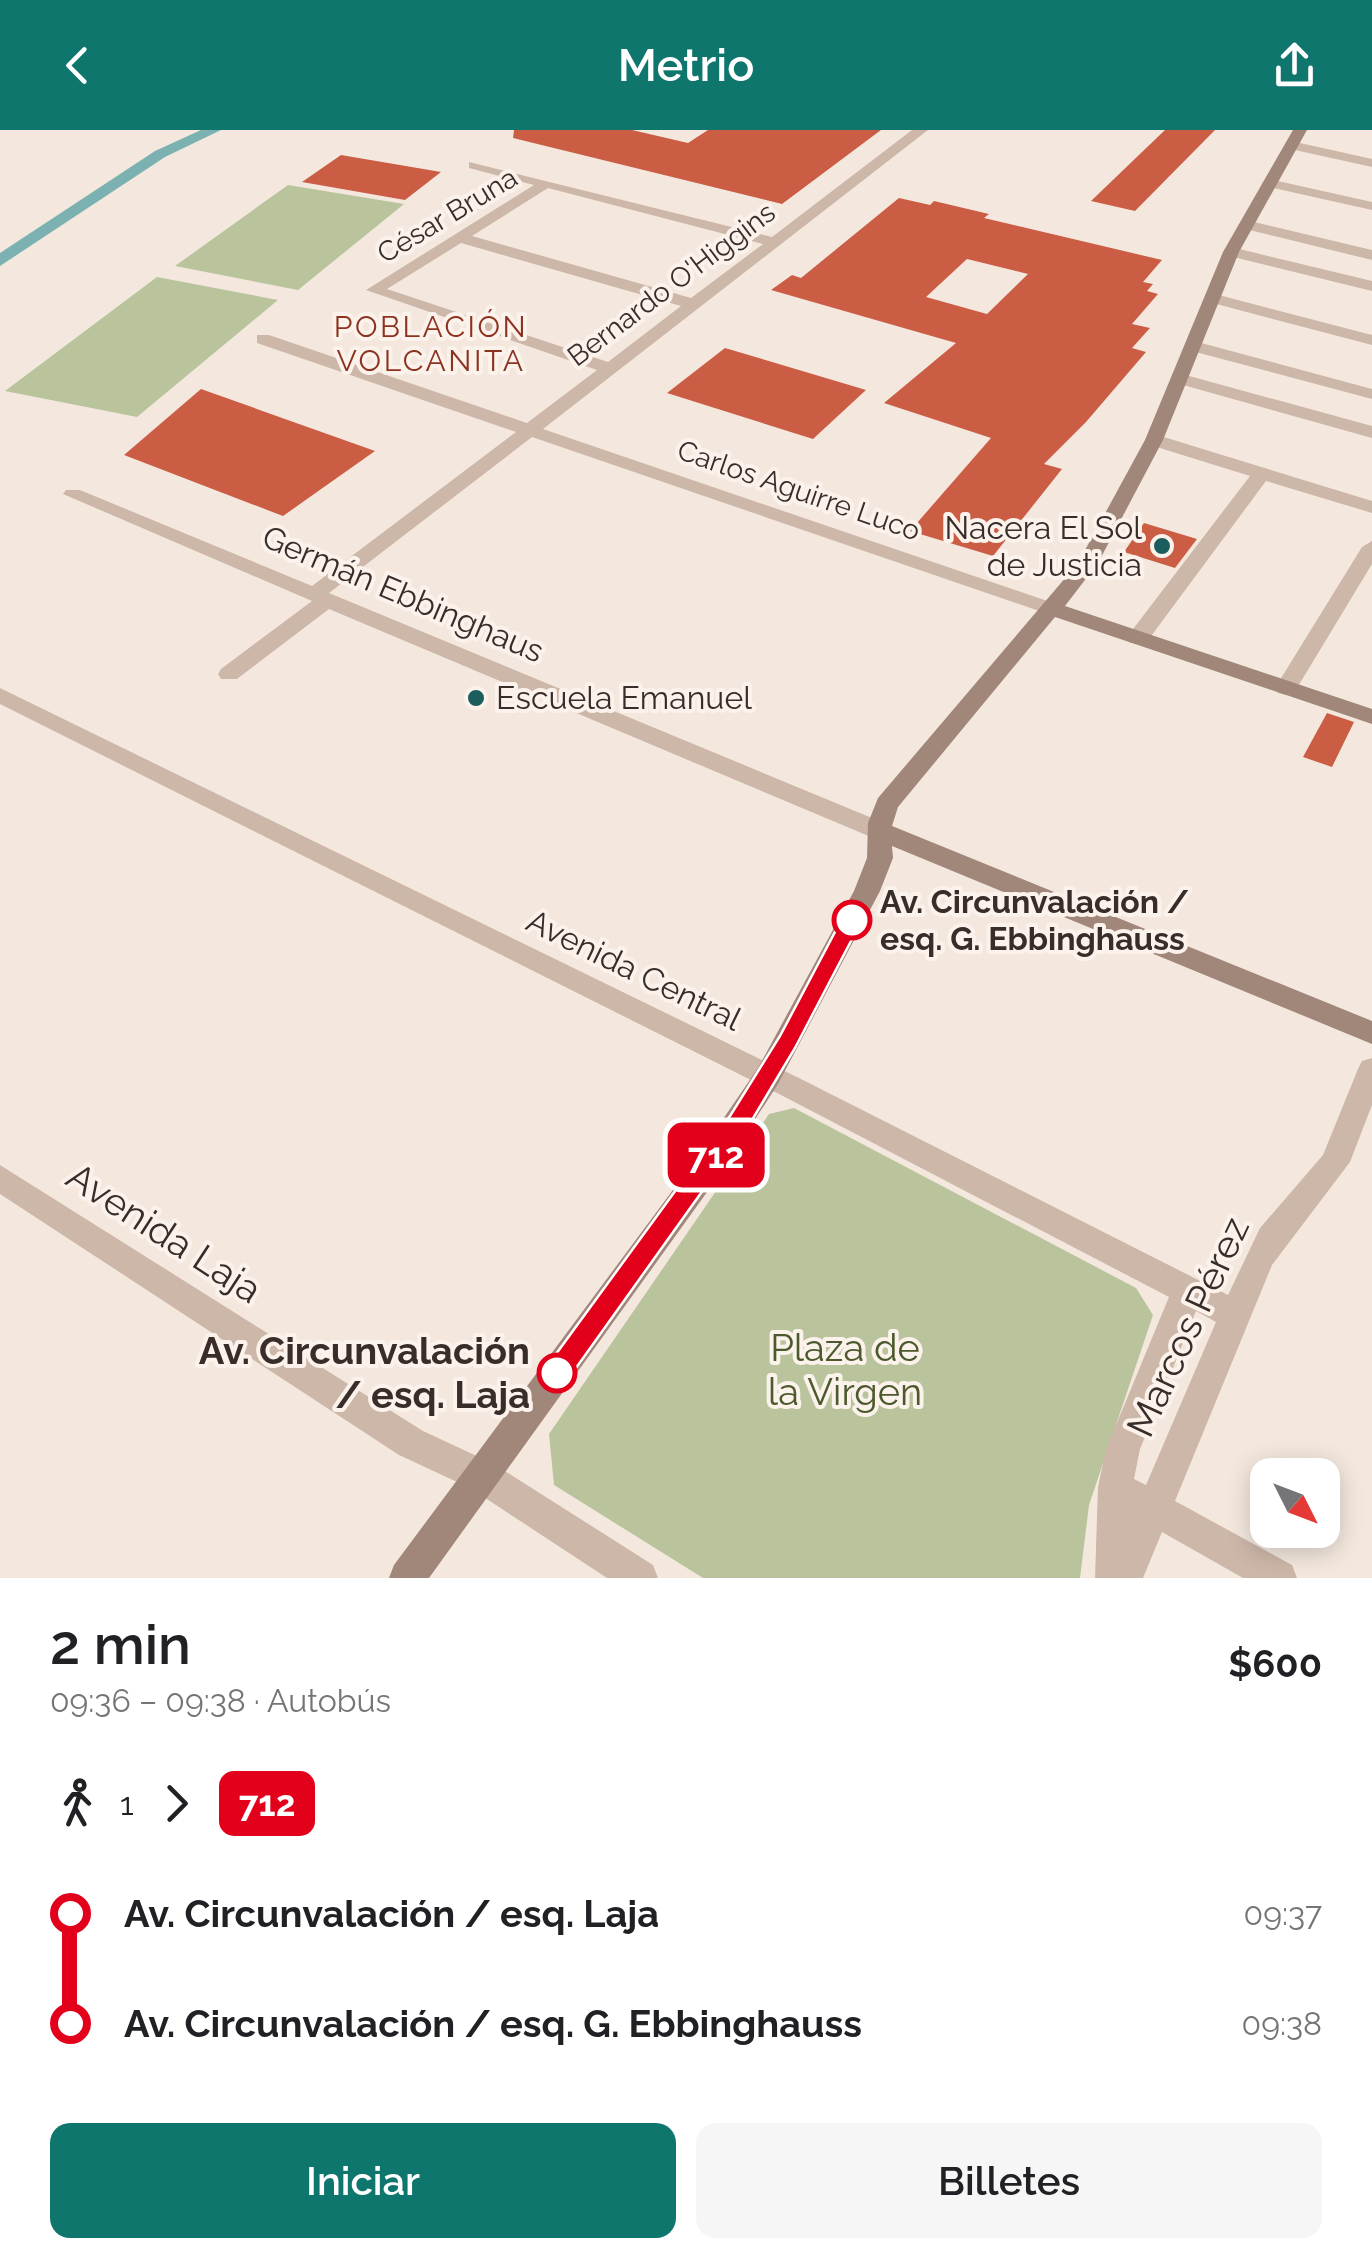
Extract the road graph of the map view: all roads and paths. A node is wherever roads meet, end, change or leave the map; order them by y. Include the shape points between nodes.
1 (921, 130) edge
2 (1296, 137) edge
3 (1372, 162) edge
4 (474, 165) dead end
5 (1269, 183) junction
6 (547, 184) junction
7 (1372, 206) edge
8 (1246, 225) junction
9 (458, 237) junction
10 (774, 242) junction
11 (1231, 252) junction
12 (1372, 255) edge
13 (1372, 286) edge
14 (1211, 298) junction
15 (694, 304) junction
16 (263, 339) dead end
17 (1372, 340) edge
18 (1194, 346) junction
19 (610, 368) junction
20 (1182, 379) junction
21 (1372, 394) edge
22 (529, 430) junction
23 (1372, 432) edge
24 (1154, 440) junction
25 (1262, 473) junction
26 (73, 494) dead end
27 (1372, 507) edge
28 (1372, 547) edge
29 (320, 598) junction
30 (1052, 608) junction
31 (1138, 638) junction
32 (229, 674) dead end
33 (1286, 688) junction
34 (0, 695) edge
35 (1372, 717) edge
36 (880, 832) junction
37 (1372, 1033) edge
38 (1372, 1069) edge
39 (768, 1076) junction
40 (0, 1178) edge
41 (1188, 1292) junction
42 (1234, 1315) junction
43 (482, 1476) junction
44 (1115, 1487) junction
45 (1152, 1508) junction
46 (408, 1578) edge
47 (640, 1578) edge
48 (1113, 1578) edge
49 (1125, 1578) edge
50 (1279, 1578) edge

1 - 10 street, Bernardo O'Higgins
2 - 3 street
2 - 5 street
4 - 6 street
5 - 7 street
5 - 8 street
6 - 9 street, César Bruna
6 - 10 street
8 - 11 street
8 - 12 street
9 - 15 street
9 - 19 street, César Bruna via 374,290
10 - 15 street, Bernardo O'Higgins
11 - 13 street
11 - 14 street
14 - 17 street
14 - 18 street
15 - 19 street, Bernardo O'Higgins
16 - 22 street, Carlos Aguirre Luco
18 - 20 street
18 - 21 street
19 - 22 street, Bernardo O'Higgins
20 - 23 street
20 - 24 street
22 - 29 street, Bernardo O'Higgins
22 - 30 street, Carlos Aguirre Luco
24 - 25 street
24 - 30 street via 1088,562
25 - 27 street
25 - 31 street
26 - 29 street, Germán Ebbinghaus
28 - 33 street
29 - 32 street, Bernardo O'Higgins
29 - 36 street, Germán Ebbinghaus
30 - 31 street, Carlos Aguirre Luco
30 - 36 street via 887,804
31 - 33 street, Carlos Aguirre Luco
33 - 35 street, Carlos Aguirre Luco
34 - 39 street, Avenida Central
36 - 37 street, Germán Ebbinghaus
36 - 39 street via 882,850 867,891
38 - 42 street, Marcos Pérez via 1334,1162 1271,1238
39 - 41 street, Avenida Central
39 - 43 street
40 - 43 street, Avenida Laja via 410,1443
41 - 42 street, Avenida Central
41 - 44 street, Marcos Pérez via 1137,1410
42 - 45 street, Marcos Pérez
43 - 46 street
43 - 47 street, Avenida Laja
44 - 45 street
44 - 48 street, Marcos Pérez
45 - 49 street, Marcos Pérez
45 - 50 street

